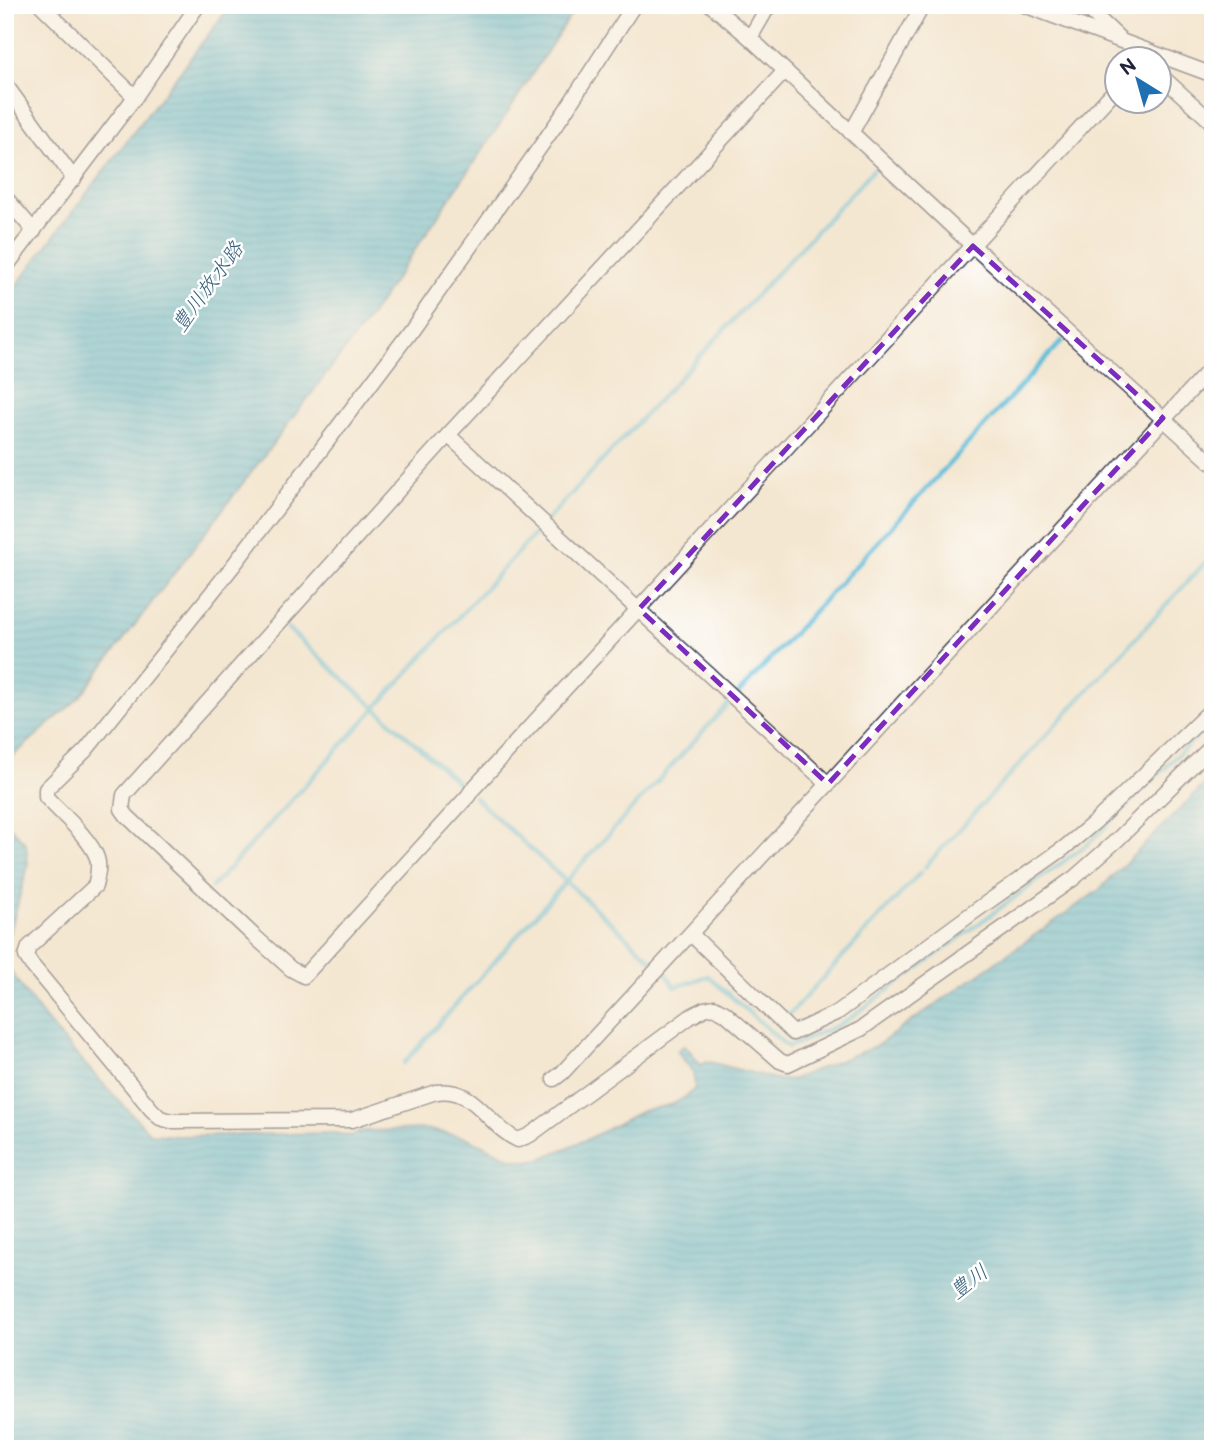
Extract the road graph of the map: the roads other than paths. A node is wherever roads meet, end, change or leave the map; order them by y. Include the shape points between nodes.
1 (41, 5) edge
2 (198, 5) edge
3 (634, 5) edge
4 (711, 5) edge
5 (769, 5) edge
6 (923, 5) edge
7 (1024, 5) edge
8 (1084, 5) edge
9 (750, 38) junction
10 (1125, 43) junction
11 (1129, 46) edge
12 (1172, 65) edge
13 (785, 72) junction
14 (1213, 75) edge
15 (5, 84) edge
16 (1172, 86) edge
17 (135, 97) junction
18 (1102, 104) edge
19 (1213, 123) edge
20 (851, 133) junction
21 (74, 178) junction
22 (5, 197) edge
23 (34, 231) junction
24 (973, 246) junction
25 (5, 268) edge
26 (1213, 366) edge
27 (1163, 418) junction
28 (448, 435) junction
29 (1213, 464) edge
30 (639, 610) junction
31 (1213, 708) edge
32 (1213, 745) edge
33 (828, 785) junction
34 (691, 934) junction
35 (554, 1079) dead end

1 - 17 street
2 - 17 street
3 - 32 street via 410,332 86,750 46,789 46,797 92,847 99,872 95,886 29,947 26,956 31,964 160,1118 352,1120 446,1090 469,1098 518,1139 530,1135 704,1009 715,1007 725,1013 788,1064 860,1029 1074,878
4 - 9 street
5 - 9 street
6 - 20 street
7 - 10 street
8 - 10 street
9 - 13 street
10 - 11 street
12 - 14 street
13 - 20 street
13 - 28 street
15 - 21 street
16 - 19 street
17 - 21 street
18 - 24 street
20 - 24 street
21 - 23 street
22 - 23 street
23 - 25 street
24 - 27 street
24 - 30 street
26 - 27 street
27 - 29 street
27 - 33 street
28 - 30 street
28 - 30 street via 124,795 122,809 127,816 253,935 304,976
30 - 33 street
31 - 34 street via 1064,848 838,1012 793,1033
33 - 34 street
34 - 35 street

